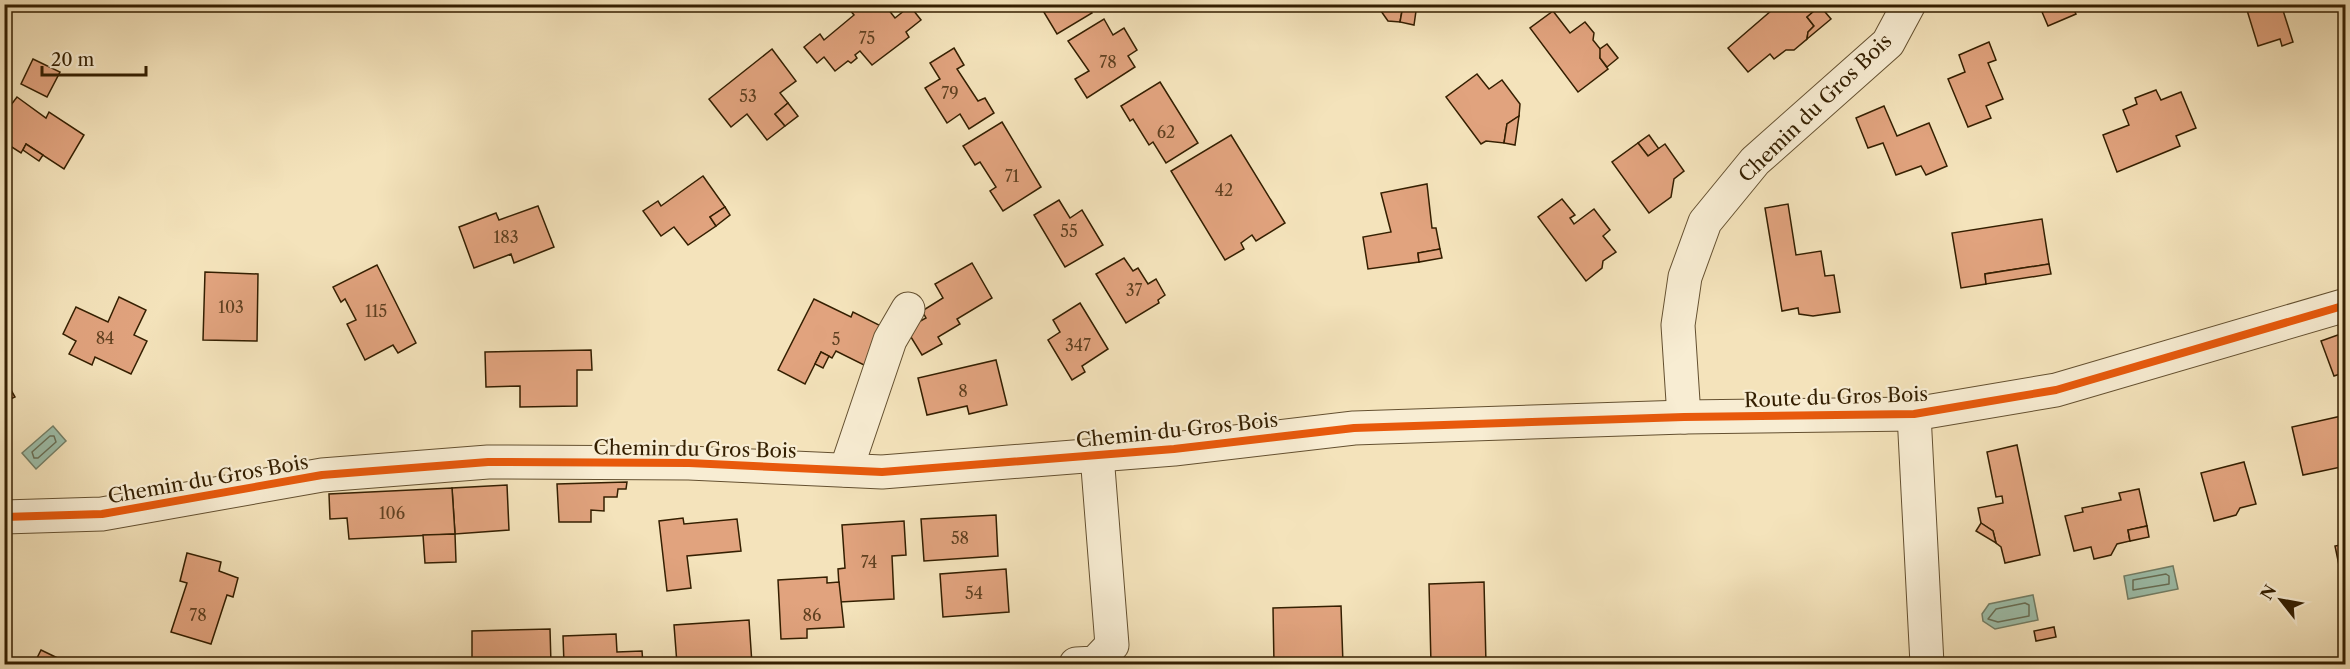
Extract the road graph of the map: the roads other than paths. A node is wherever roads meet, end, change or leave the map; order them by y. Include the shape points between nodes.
1 (1909, 4) edge
2 (2346, 305) edge
3 (908, 309) dead end
4 (1914, 414) junction
5 (1684, 417) junction
6 (1421, 424) joint
7 (1097, 455) junction
8 (846, 470) junction
9 (4, 517) edge
10 (1076, 664) edge
11 (1927, 664) edge

1 - 5 street, Chemin du Gros Bois via 1888,43 1755,160 1705,222 1685,277 1678,325
2 - 4 street, Route du Gros Bois via 2056,390
3 - 8 street via 890,340
4 - 5 street, Route du Gros Bois
4 - 11 street
5 - 6 street, Route du Gros Bois
6 - 7 street, Chemin du Gros Bois
7 - 8 street, Chemin du Gros Bois via 882,472
7 - 10 street via 1112,645 1095,663
8 - 9 street, Chemin du Gros Bois via 689,463 488,462 322,475 102,514

